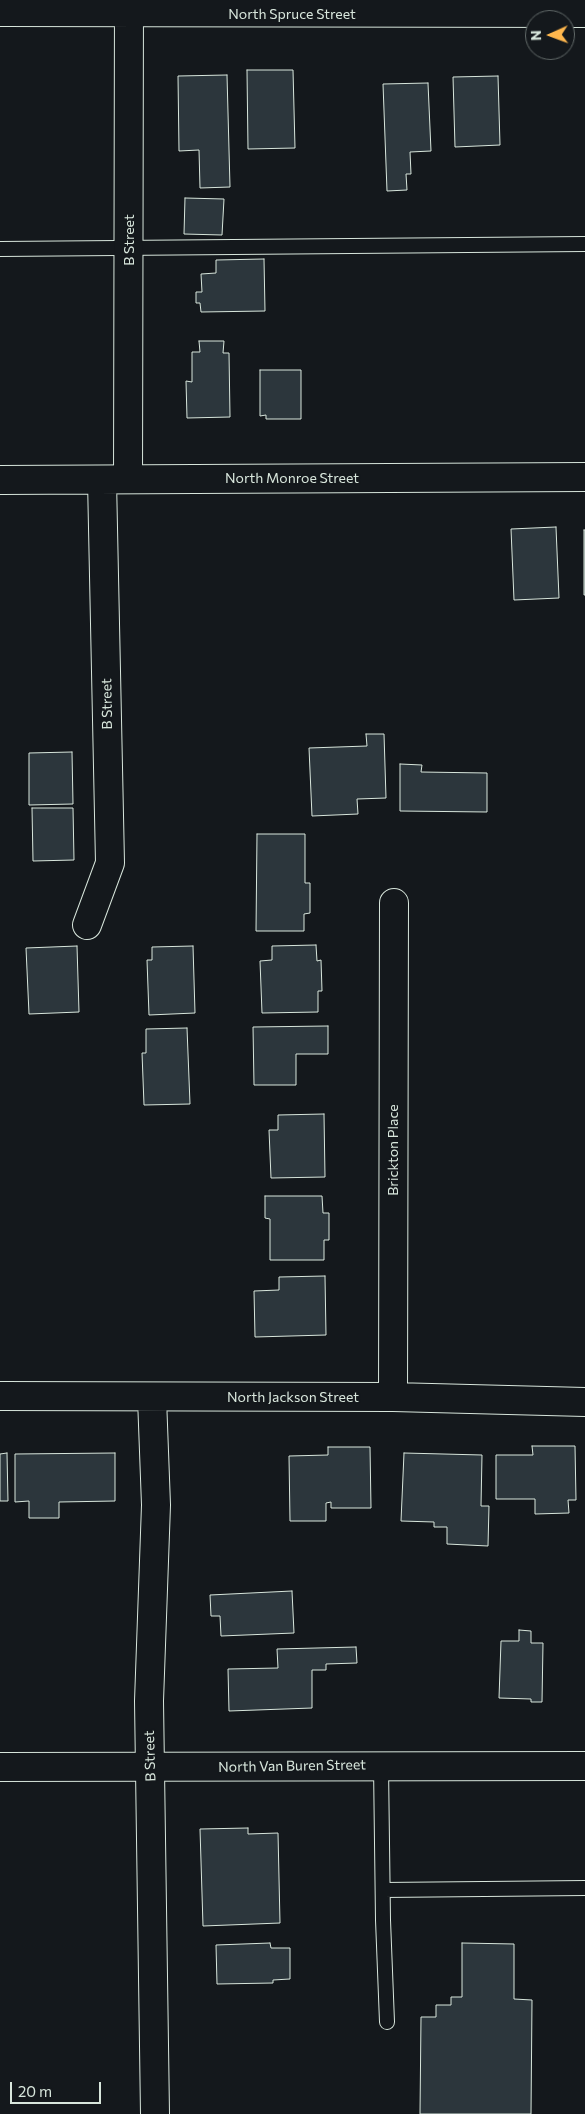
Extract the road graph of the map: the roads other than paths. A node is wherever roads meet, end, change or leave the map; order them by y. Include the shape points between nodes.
1 (129, 7) edge
2 (0, 12) edge
3 (585, 14) edge
4 (585, 244) edge
5 (0, 249) edge
6 (128, 249) junction
7 (585, 477) edge
8 (0, 480) edge
9 (115, 480) junction
10 (394, 903) dead end
11 (87, 925) dead end
12 (0, 1396) edge
13 (394, 1397) junction
14 (152, 1398) junction
15 (585, 1402) edge
16 (382, 1766) junction
17 (585, 1766) edge
18 (0, 1767) edge
19 (150, 1768) junction
20 (585, 1888) edge
21 (383, 1890) junction
22 (387, 2022) dead end
23 (155, 2114) edge

1 - 2 street, North Spruce Street
1 - 3 street, North Spruce Street
1 - 6 street, B Street
4 - 6 lane
5 - 6 lane
6 - 9 street, B Street
7 - 9 street, North Monroe Street
8 - 9 street, North Monroe Street
9 - 11 street, B Street via 110,863
10 - 13 street, Brickton Place
12 - 14 street, North Jackson Street
13 - 14 street, North Jackson Street
13 - 15 street, North Jackson Street
14 - 19 street, B Street via 156,1505 149,1692
16 - 17 street, North Van Buren Street
16 - 19 street, North Van Buren Street
16 - 21 lane
18 - 19 street, North Van Buren Street
19 - 23 street, B Street
20 - 21 lane
21 - 22 lane

